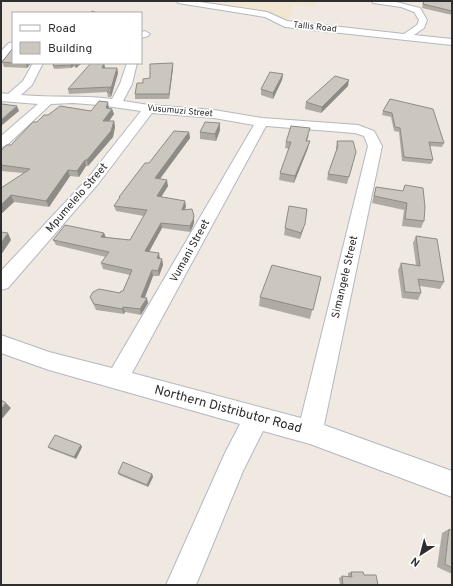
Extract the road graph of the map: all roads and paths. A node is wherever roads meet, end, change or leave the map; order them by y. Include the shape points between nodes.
1 (180, 1) edge
2 (376, 1) edge
3 (407, 36) junction
4 (452, 42) edge
5 (12, 46) edge
6 (1, 57) edge
7 (38, 64) edge
8 (132, 64) edge
9 (6, 97) edge
10 (48, 102) junction
11 (115, 104) junction
12 (149, 109) junction
13 (262, 122) junction
14 (358, 129) joint
15 (1, 143) edge
16 (1, 283) edge
17 (1, 344) edge
18 (117, 380) junction
19 (257, 417) junction
20 (310, 432) junction
21 (452, 484) edge
22 (181, 585) edge

1 - 3 street, Tallis Road via 267,15 285,24
2 - 3 street via 417,10 423,20 421,26
3 - 4 street, Tallis Road
5 - 6 street
7 - 9 street via 28,83
8 - 11 street via 126,84
9 - 10 street, Vusumuzi Street
10 - 11 street, Vusumuzi Street via 73,99
10 - 15 street
11 - 12 street, Vusumuzi Street
12 - 13 street, Vusumuzi Street via 214,114
12 - 16 street, Mpumelelo Street via 93,181
13 - 14 street, Vusumuzi Street
13 - 18 street, Vumani Street
14 - 20 street, Simangele Street via 369,134 375,146
17 - 18 street, Northern Distributor Road
18 - 19 street, Northern Distributor Road
19 - 20 street, Northern Distributor Road
19 - 22 street via 234,462
20 - 21 street, Northern Distributor Road

